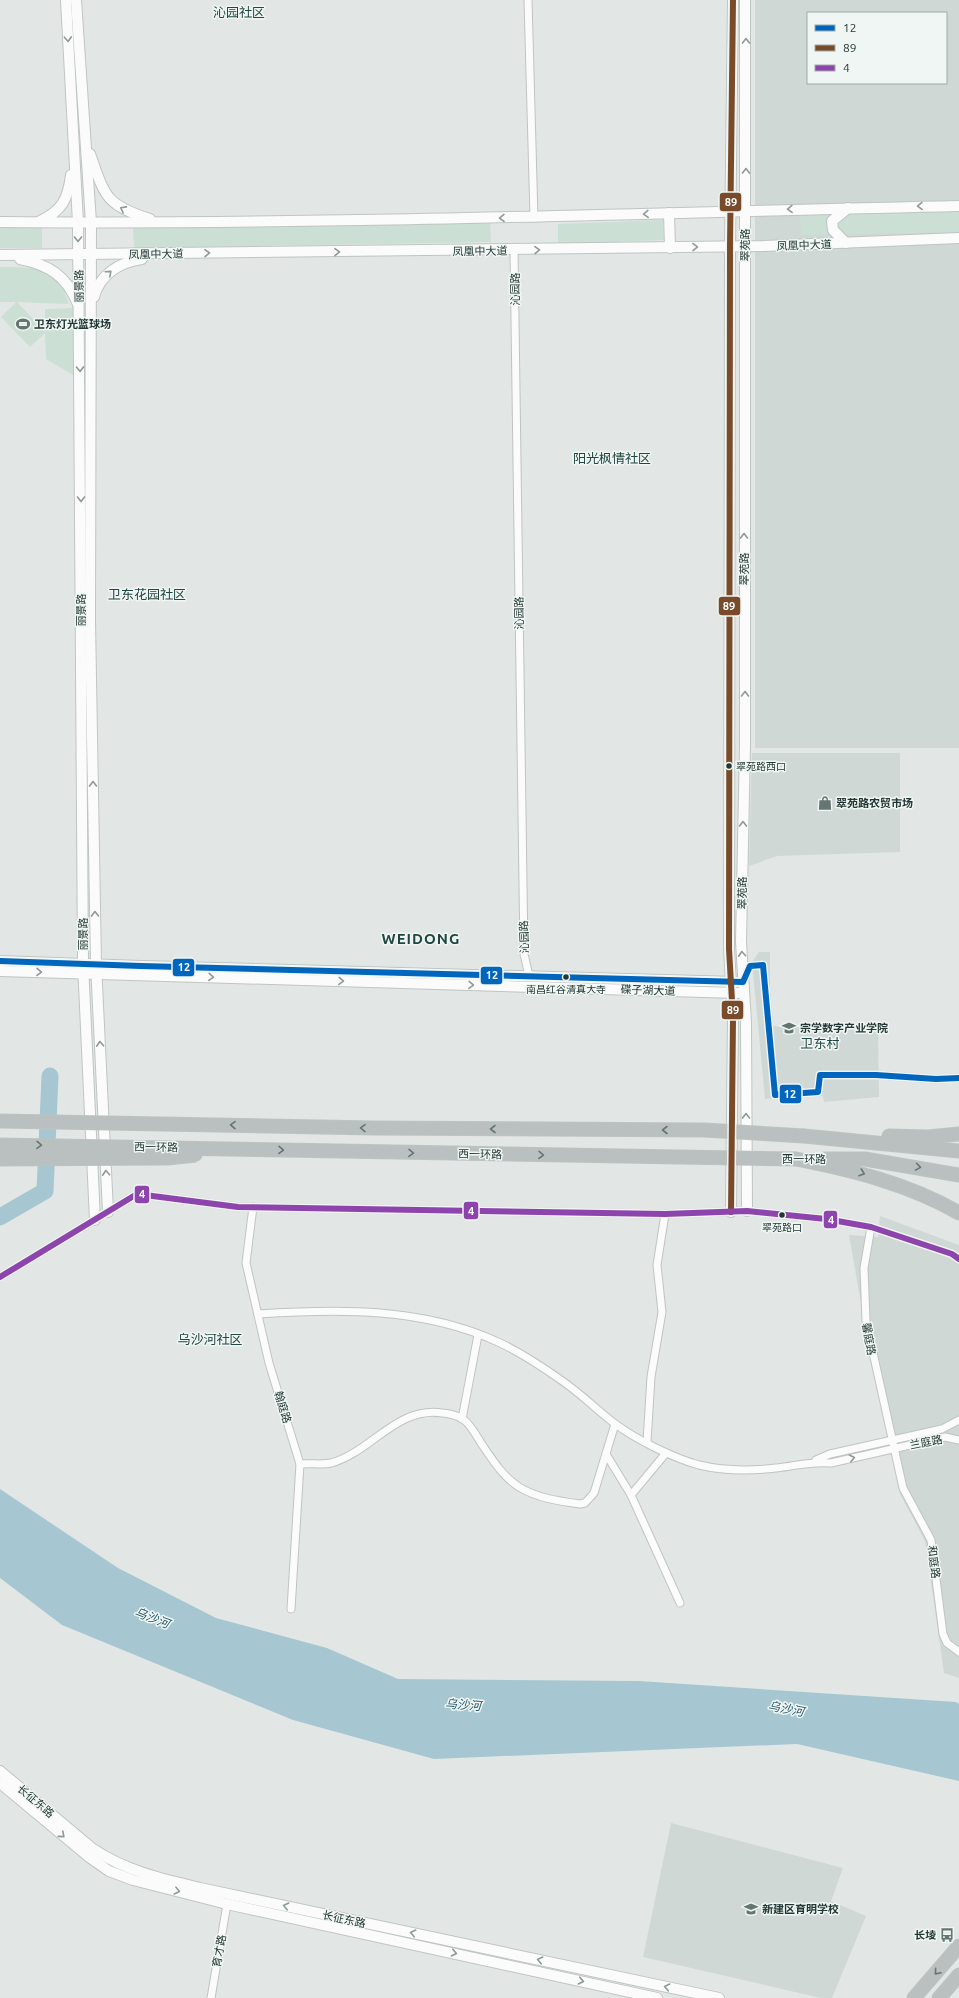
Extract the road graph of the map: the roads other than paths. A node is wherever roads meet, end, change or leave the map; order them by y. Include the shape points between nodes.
1 (66, 0) edge
2 (76, 0) edge
3 (528, 0) edge
4 (733, 0) edge
5 (745, 0) edge
6 (86, 140) junction
7 (74, 149) junction
8 (959, 206) edge
9 (848, 208) junction
10 (746, 210) junction
11 (731, 211) junction
12 (669, 213) junction
13 (534, 218) junction
14 (0, 222) edge
15 (37, 222) junction
16 (91, 222) junction
17 (160, 222) junction
18 (78, 223) junction
19 (959, 238) edge
20 (846, 243) junction
21 (730, 246) junction
22 (745, 246) junction
23 (670, 248) junction
24 (514, 250) junction
25 (91, 254) junction
26 (175, 254) junction
27 (0, 255) edge
28 (78, 255) junction
29 (91, 307) junction
30 (79, 308) junction
31 (0, 961) edge
32 (83, 969) junction
33 (96, 969) junction
34 (0, 971) edge
35 (529, 976) junction
36 (731, 982) junction
37 (743, 982) junction
38 (732, 993) junction
39 (744, 993) junction
40 (959, 1078) edge
41 (0, 1121) edge
42 (959, 1134) edge
43 (804, 1136) junction
44 (0, 1145) edge
45 (256, 1149) junction
46 (959, 1151) edge
47 (0, 1159) edge
48 (796, 1159) junction
49 (959, 1174) edge
50 (253, 1207) junction
51 (747, 1211) junction
52 (108, 1212) junction
53 (731, 1212) junction
54 (959, 1213) edge
55 (665, 1214) junction
56 (95, 1220) junction
57 (871, 1227) junction
58 (959, 1259) edge
59 (0, 1277) edge
60 (258, 1314) junction
61 (478, 1335) junction
62 (462, 1419) junction
63 (959, 1420) edge
64 (615, 1424) junction
65 (959, 1440) edge
66 (891, 1441) junction
67 (647, 1442) junction
68 (893, 1449) junction
69 (666, 1453) junction
70 (606, 1454) junction
71 (814, 1462) junction
72 (300, 1464) junction
73 (631, 1495) junction
74 (680, 1603) dead end
75 (291, 1609) dead end
76 (959, 1652) edge
77 (0, 1770) edge
78 (0, 1783) edge
79 (227, 1904) junction
80 (959, 1946) edge
81 (959, 1975) edge
82 (211, 1998) edge
83 (657, 1998) edge
84 (719, 1998) edge
85 (914, 1998) edge
86 (939, 1998) edge

1 -> 7 main road, 丽景路
2 - 6 main road, 丽景路
3 - 13 street
4 - 11 main road, 翠苑路
10 -> 5 main road, 翠苑路
6 - 16 main road, 丽景路
17 -> 6 main road via 130,212 107,197 101,187
7 - 15 main road via 69,190 65,200 52,216
7 - 18 main road, 丽景路
8 -> 9 main road
9 -> 10 main road
9 - 20 main road via 832,222 833,230
10 - 11 main road
10 - 22 main road, 翠苑路
11 - 12 main road
11 - 21 main road, 翠苑路
12 -> 13 main road
12 - 23 main road
13 -> 17 main road
14 - 15 main road
15 - 18 main road
16 - 17 main road
16 - 18 main road
16 - 25 main road, 丽景路
18 -> 28 main road, 丽景路
19 - 20 main road, 凤凰中大道
20 - 22 main road, 凤凰中大道
21 - 22 main road, 凤凰中大道
23 -> 21 main road, 凤凰中大道
21 - 36 main road, 翠苑路
37 -> 22 main road, 翠苑路 via 741,942 745,744
24 -> 23 main road, 凤凰中大道
26 -> 24 main road, 凤凰中大道
24 - 35 street, 沁园路 via 524,947
25 - 26 main road, 凤凰中大道
25 - 28 main road, 凤凰中大道
25 - 29 main road, 丽景路
29 -> 26 main road via 96,289 115,268 127,261
27 - 28 main road, 凤凰中大道
27 - 30 main road via 51,269 69,287
28 - 30 main road, 丽景路
33 -> 29 main road, 丽景路 via 90,621
30 -> 32 main road, 丽景路
31 - 32 main road, 碟子湖大道
32 - 33 main road, 碟子湖大道
34 -> 32 main road, 碟子湖大道
32 - 56 main road, 丽景路
33 - 35 main road, 碟子湖大道
33 -> 38 main road, 碟子湖大道
52 -> 33 main road, 丽景路
35 - 36 main road, 碟子湖大道
36 - 37 main road, 碟子湖大道
36 - 38 main road, 翠苑路
37 - 39 main road, 翠苑路
37 - 40 street via 750,966 763,965 775,1095 818,1092 820,1075
38 - 39 main road, 碟子湖大道
38 - 53 main road, 翠苑路
51 -> 39 main road, 翠苑路
43 -> 41 highway, 西一环路, bridge via 704,1130 365,1128
42 - 43 highway via 928,1137
43 - 46 highway, 西一环路
44 -> 45 highway, 西一环路, bridge
45 - 47 highway, bridge via 168,1158
45 -> 48 highway, 西一环路, bridge
48 -> 49 highway, 西一环路 via 865,1158
48 -> 54 highway via 855,1171 916,1192
50 - 52 street via 137,1194
50 - 55 street
50 - 60 street, 翰庭路 via 246,1263
51 - 53 street
51 - 57 street via 826,1219
52 - 56 street
53 - 55 street
55 - 67 street via 657,1265 662,1312 650,1377
56 - 59 street
57 - 58 street via 952,1254
57 - 66 street, 馨庭路 via 864,1268 866,1321
60 - 61 street via 347,1310 393,1313 436,1321
60 - 72 street, 翰庭路 via 269,1363
61 - 62 street
61 - 64 street via 536,1363
62 - 70 street via 507,1477 529,1492 545,1498 580,1504 590,1499 598,1485
62 - 72 street via 442,1412 424,1414 390,1427 362,1448 330,1463
63 - 66 street via 942,1429
64 - 67 street
64 - 70 street
65 - 68 street, 兰庭路 via 945,1437
66 - 68 street, 馨庭路
66 - 71 street via 830,1454
67 - 69 street
71 -> 68 street, 兰庭路 via 831,1462
68 - 76 street, 和庭路 via 903,1488 931,1540 943,1634 947,1643
69 - 71 street via 700,1465 737,1470 776,1468
69 - 73 street
70 - 73 street
72 - 75 street, 翰庭路
73 - 74 street
84 -> 77 main road, 长征东路 via 200,1888 137,1871 108,1859 93,1849
78 -> 79 main road, 长征东路 via 108,1871
79 - 82 street, 育才路
79 -> 83 main road, 长征东路
80 -> 85 highway
81 - 86 highway

